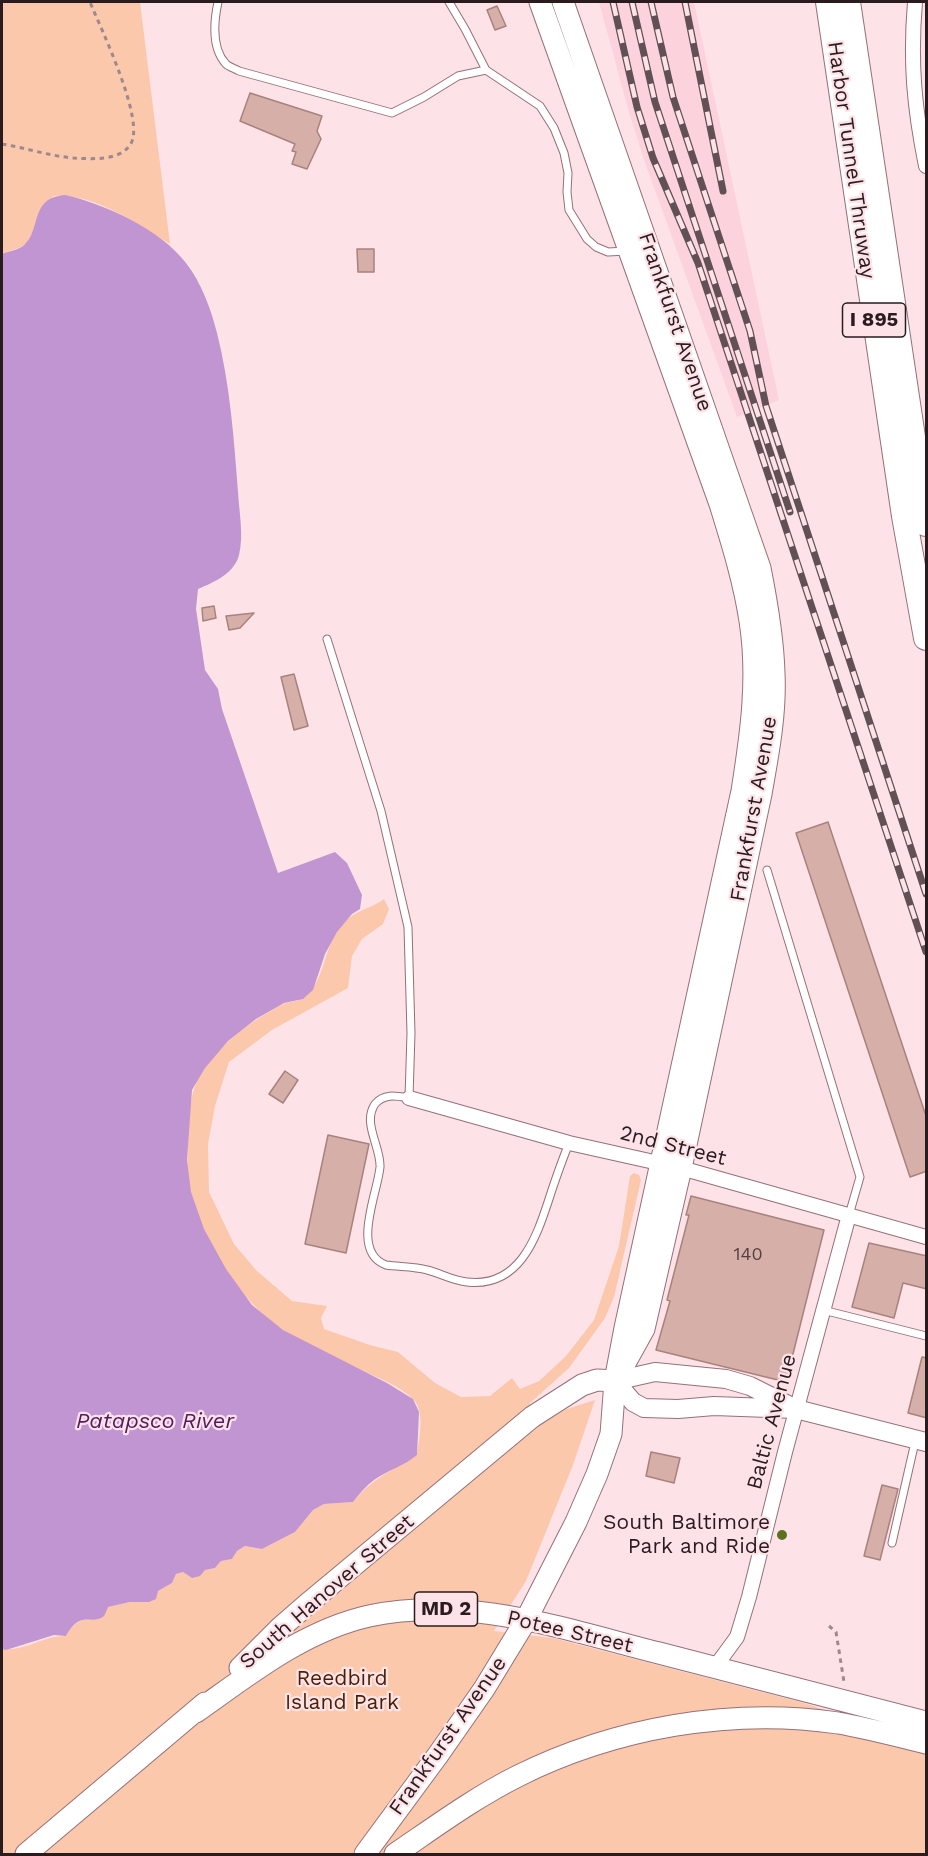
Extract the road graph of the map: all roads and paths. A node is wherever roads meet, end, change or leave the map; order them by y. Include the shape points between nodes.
1 (90, 2) edge
2 (218, 2) edge
3 (449, 2) edge
4 (563, 2) edge
5 (828, 2) edge
6 (848, 2) edge
7 (915, 2) edge
8 (546, 3) edge
9 (486, 70) junction
10 (2, 144) edge
11 (927, 166) edge
12 (638, 247) junction
13 (927, 524) edge
14 (927, 638) edge
15 (327, 639) dead end
16 (767, 870) dead end
17 (409, 1098) junction
18 (569, 1143) junction
19 (671, 1166) junction
20 (849, 1215) junction
21 (927, 1237) edge
22 (823, 1310) junction
23 (927, 1336) edge
24 (726, 1379) junction
25 (615, 1382) junction
26 (720, 1407) junction
27 (796, 1409) junction
28 (921, 1441) edge
29 (891, 1543) dead end
30 (526, 1620) junction
31 (829, 1626) dead end
32 (715, 1667) junction
33 (846, 1690) dead end
34 (196, 1712) junction
35 (927, 1722) edge
36 (927, 1743) edge
37 (26, 1854) edge
38 (365, 1854) edge
39 (395, 1854) edge

1 - 10 path via 132,110 132,143 111,157 94,158 53,155
2 - 9 lane via 213,28 226,64 239,71 392,113 458,76
3 - 9 lane
4 - 12 main road, Frankfurst Avenue
5 - 14 highway, Harbor Tunnel Thruway / I 895 via 904,516
6 - 13 highway, Harbor Tunnel Thruway / I 895
7 - 11 street via 912,68
8 - 12 main road, Frankfurst Avenue
9 - 12 lane via 540,105 554,128 568,173 568,210 587,240 608,252
12 - 19 main road, Frankfurst Avenue via 741,571 751,622 754,674 752,733
15 - 17 lane via 381,811 408,927
16 - 20 lane via 860,1177
17 - 18 street, 2nd Street
17 - 18 lane via 384,1097 377,1101 370,1118 380,1167 367,1235 370,1250 386,1264 425,1269 466,1282 503,1276 531,1247
18 - 19 street, 2nd Street
19 - 20 street, 2nd Street
19 - 25 main road, Frankfurst Avenue via 627,1318
20 - 21 street, 2nd Street
20 - 22 street, Baltic Avenue
22 - 23 lane
22 - 27 street, Baltic Avenue
24 - 25 main road, South Hanover Street via 655,1372
24 - 26 main road
24 - 27 main road, South Hanover Street via 750,1386
25 - 26 main road, South Hanover Street via 644,1408
25 - 30 main road, Frankfurst Avenue via 611,1434 597,1474
25 - 34 main road, South Hanover Street via 597,1380 582,1385 532,1417 280,1628
26 - 27 main road, South Hanover Street
27 - 28 main road, South Hanover Street
27 - 32 street, Baltic Avenue via 737,1637
28 - 29 lane
30 - 32 main road, Potee Street / MD 2
30 - 34 main road, Potee Street / MD 2 via 445,1608 367,1617 296,1644
30 - 38 main road, Frankfurst Avenue via 477,1698
31 - 33 path via 836,1632
32 - 35 main road, Potee Street / MD 2
34 - 37 main road, South Hanover Street / MD 2
36 - 39 main road via 837,1723 791,1719 724,1720 641,1733 597,1744 518,1776

